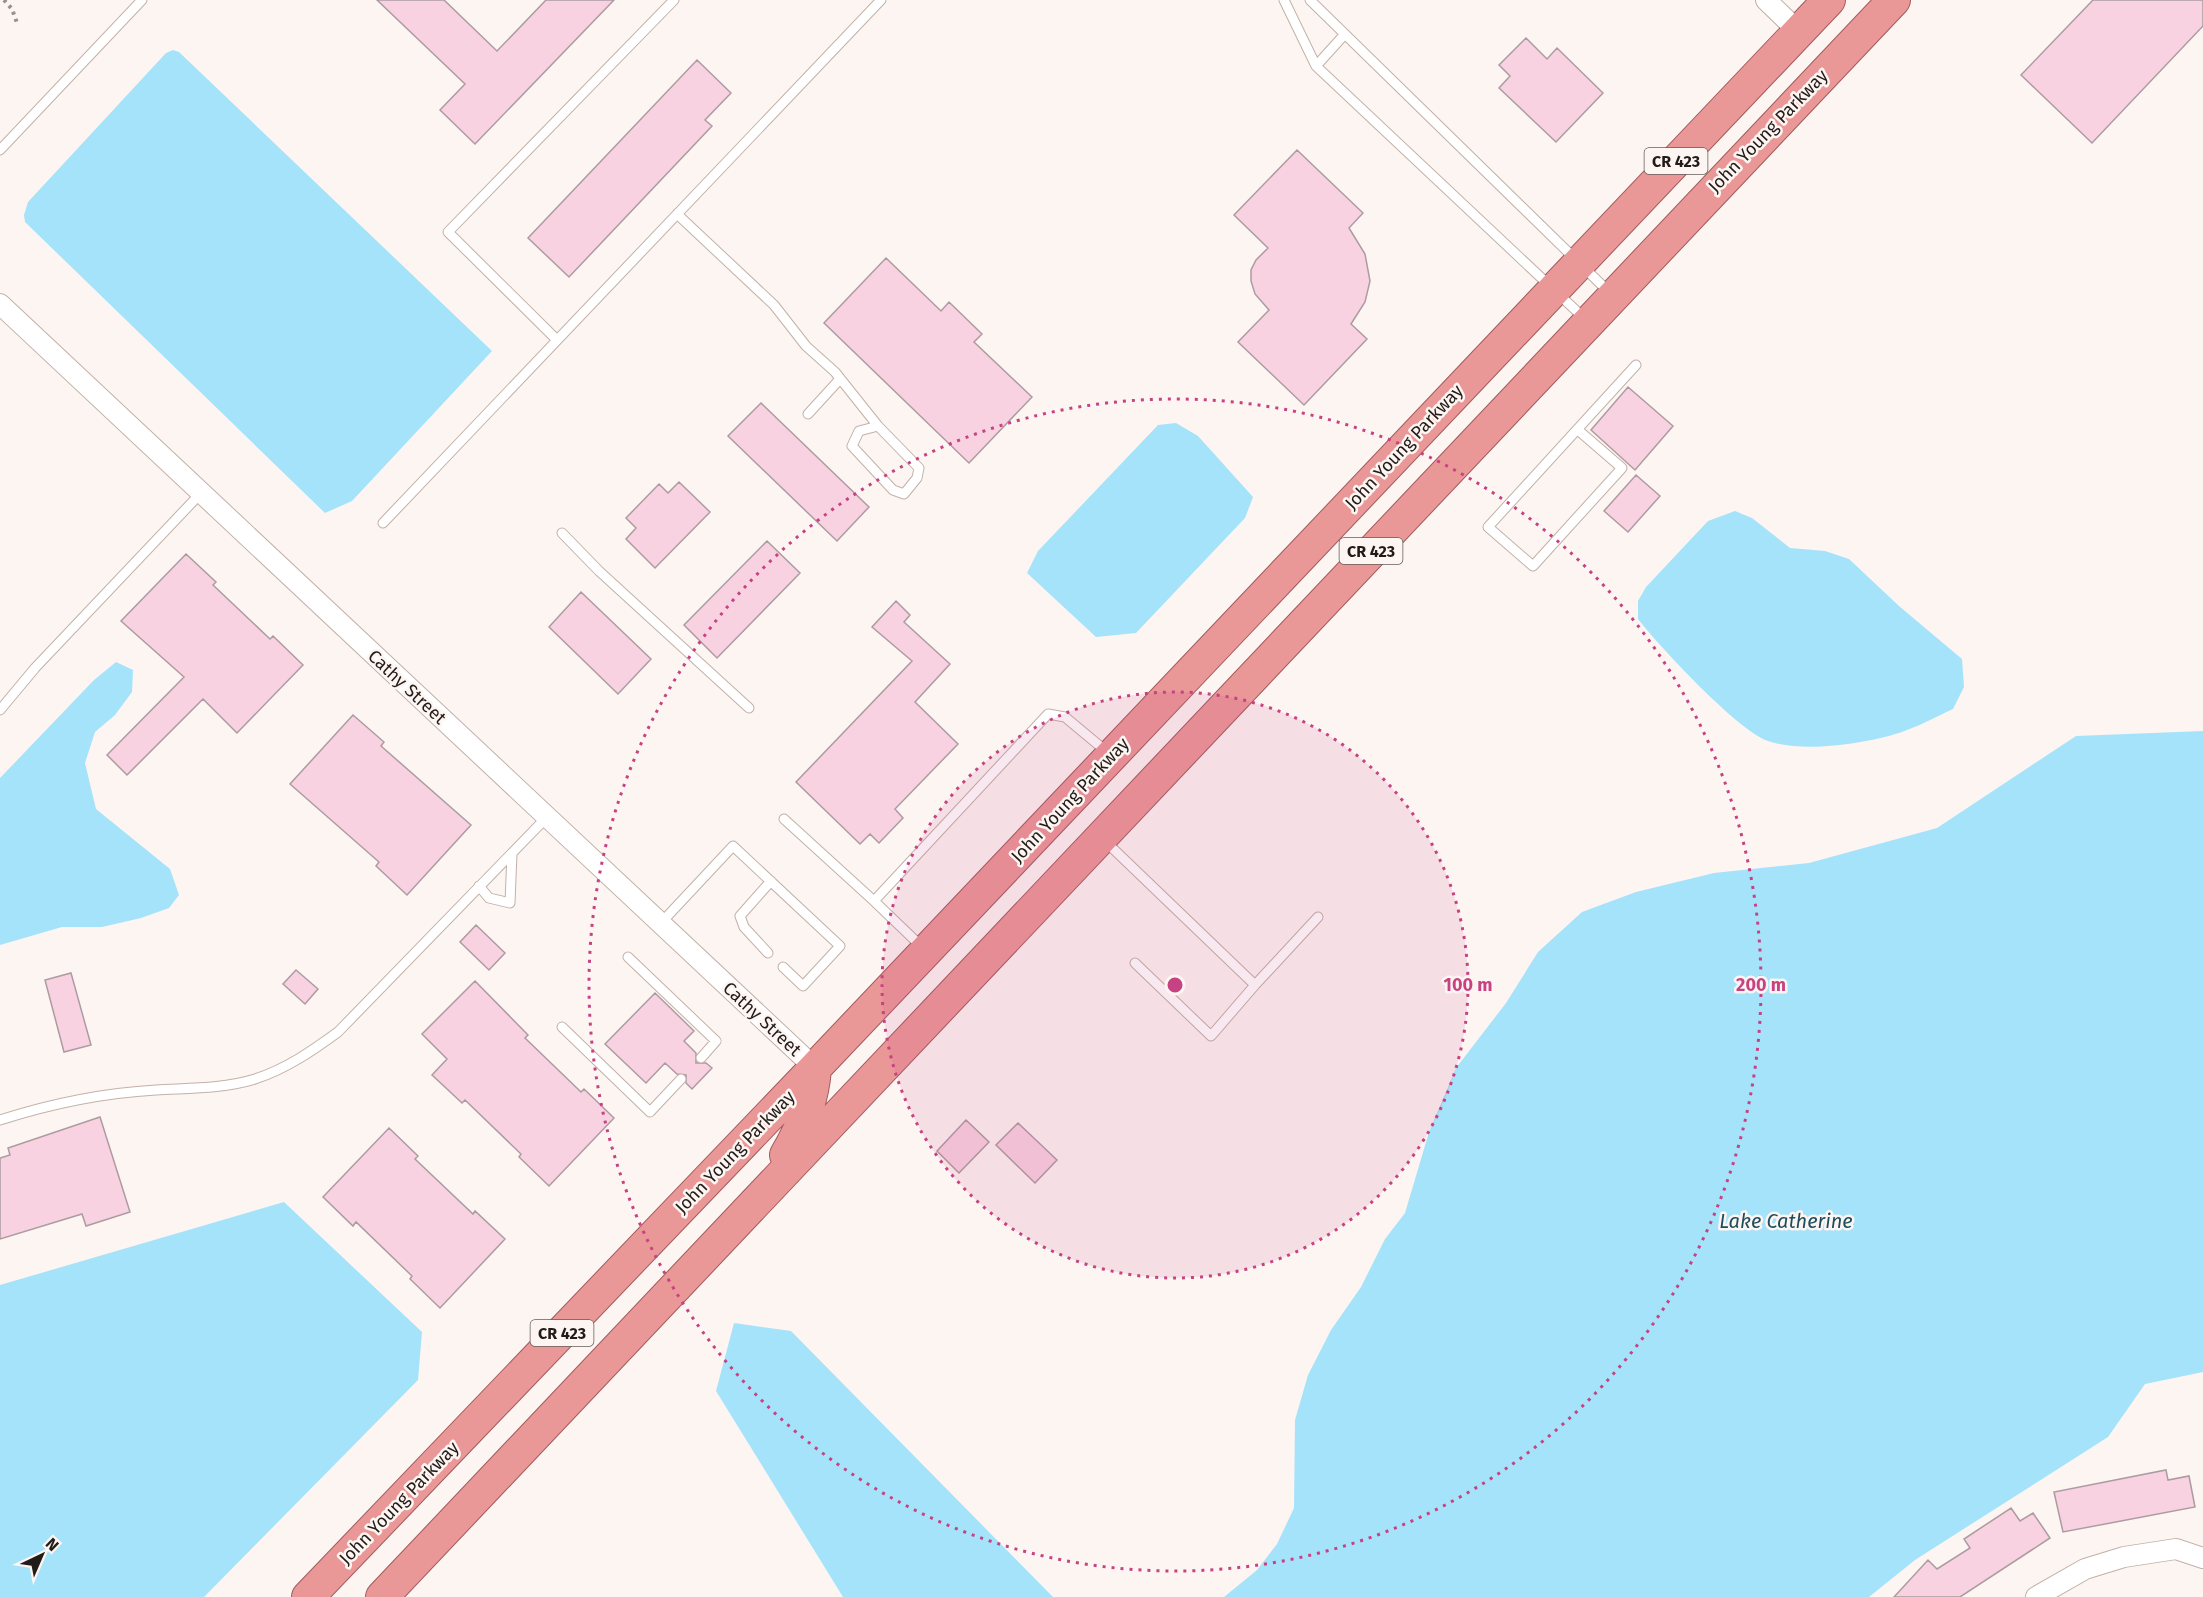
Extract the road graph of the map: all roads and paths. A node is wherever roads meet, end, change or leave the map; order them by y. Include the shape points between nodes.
1 (4, 0) edge
2 (142, 0) edge
3 (674, 0) edge
4 (881, 0) edge
5 (1284, 0) edge
6 (1310, 0) edge
7 (1766, 0) edge
8 (1829, 0) edge
9 (1894, 0) edge
10 (17, 23) dead end
11 (1799, 32) junction
12 (1345, 34) junction
13 (1316, 66) junction
14 (0, 150) edge
15 (677, 214) junction
16 (1580, 262) junction
17 (1553, 290) junction
18 (1612, 296) junction
19 (0, 304) edge
20 (1588, 322) junction
21 (557, 340) junction
22 (1636, 365) dead end
23 (840, 379) junction
24 (808, 414) dead end
25 (878, 426) junction
26 (1578, 430) junction
27 (201, 494) junction
28 (383, 523) dead end
29 (562, 533) dead end
30 (748, 708) dead end
31 (0, 710) edge
32 (1111, 756) junction
33 (546, 818) junction
34 (784, 819) dead end
35 (1101, 837) junction
36 (512, 853) junction
37 (771, 881) junction
38 (479, 886) junction
39 (874, 901) junction
40 (1318, 917) dead end
41 (660, 924) junction
42 (927, 951) junction
43 (768, 953) dead end
44 (628, 957) dead end
45 (1135, 963) dead end
46 (783, 967) dead end
47 (1256, 985) junction
48 (561, 1027) dead end
49 (701, 1058) dead end
50 (815, 1068) junction
51 (681, 1078) dead end
52 (0, 1120) edge
53 (758, 1199) junction
54 (2203, 1558) edge
55 (308, 1597) edge
56 (382, 1597) edge
57 (2036, 1597) edge

1 - 10 path
2 - 14 lane
3 - 21 lane via 448,232
4 - 15 lane
5 - 13 lane
6 - 12 lane
7 - 11 street
8 - 11 highway, John Young Parkway / CR 423
9 - 18 highway, John Young Parkway / CR 423
11 - 16 highway, John Young Parkway / CR 423
12 - 13 lane
12 - 16 lane
13 - 17 lane
15 - 21 lane
15 - 23 lane via 774,305 806,346
16 - 17 highway, John Young Parkway / CR 423
16 - 18 lane
17 - 20 lane
17 - 32 highway, John Young Parkway / CR 423
18 - 20 highway, John Young Parkway / CR 423
19 - 27 street, Cathy Street
20 - 35 highway, John Young Parkway / CR 423
21 - 28 lane
22 - 26 lane
23 - 24 lane
23 - 25 lane
25 - 25 lane via 919,468 917,478 904,494 892,490 852,446 859,431
26 - 26 lane via 1488,527 1533,566 1622,468
27 - 31 lane
27 - 33 street, Cathy Street
29 - 30 lane
32 - 39 lane via 1065,717 1048,714
32 - 42 highway, John Young Parkway / CR 423
33 - 36 lane
33 - 41 street, Cathy Street
34 - 39 lane
35 - 47 lane
35 - 53 highway, John Young Parkway / CR 423
36 - 38 lane
36 - 38 lane via 510,903 489,898
37 - 41 lane via 733,846
37 - 43 lane via 740,916 744,927
37 - 46 lane via 840,946 803,986
38 - 52 lane via 338,1032 301,1059 256,1079 216,1088 111,1094
39 - 42 lane
40 - 47 lane
41 - 50 street, Cathy Street
42 - 50 highway, John Young Parkway / CR 423
44 - 49 lane via 716,1041
45 - 47 lane via 1211,1036
48 - 51 lane via 650,1112
50 - 53 highway via 808,1112
50 - 55 highway, John Young Parkway / CR 423
53 - 56 highway, John Young Parkway / CR 423
54 - 57 street via 2176,1549 2124,1557 2085,1569

